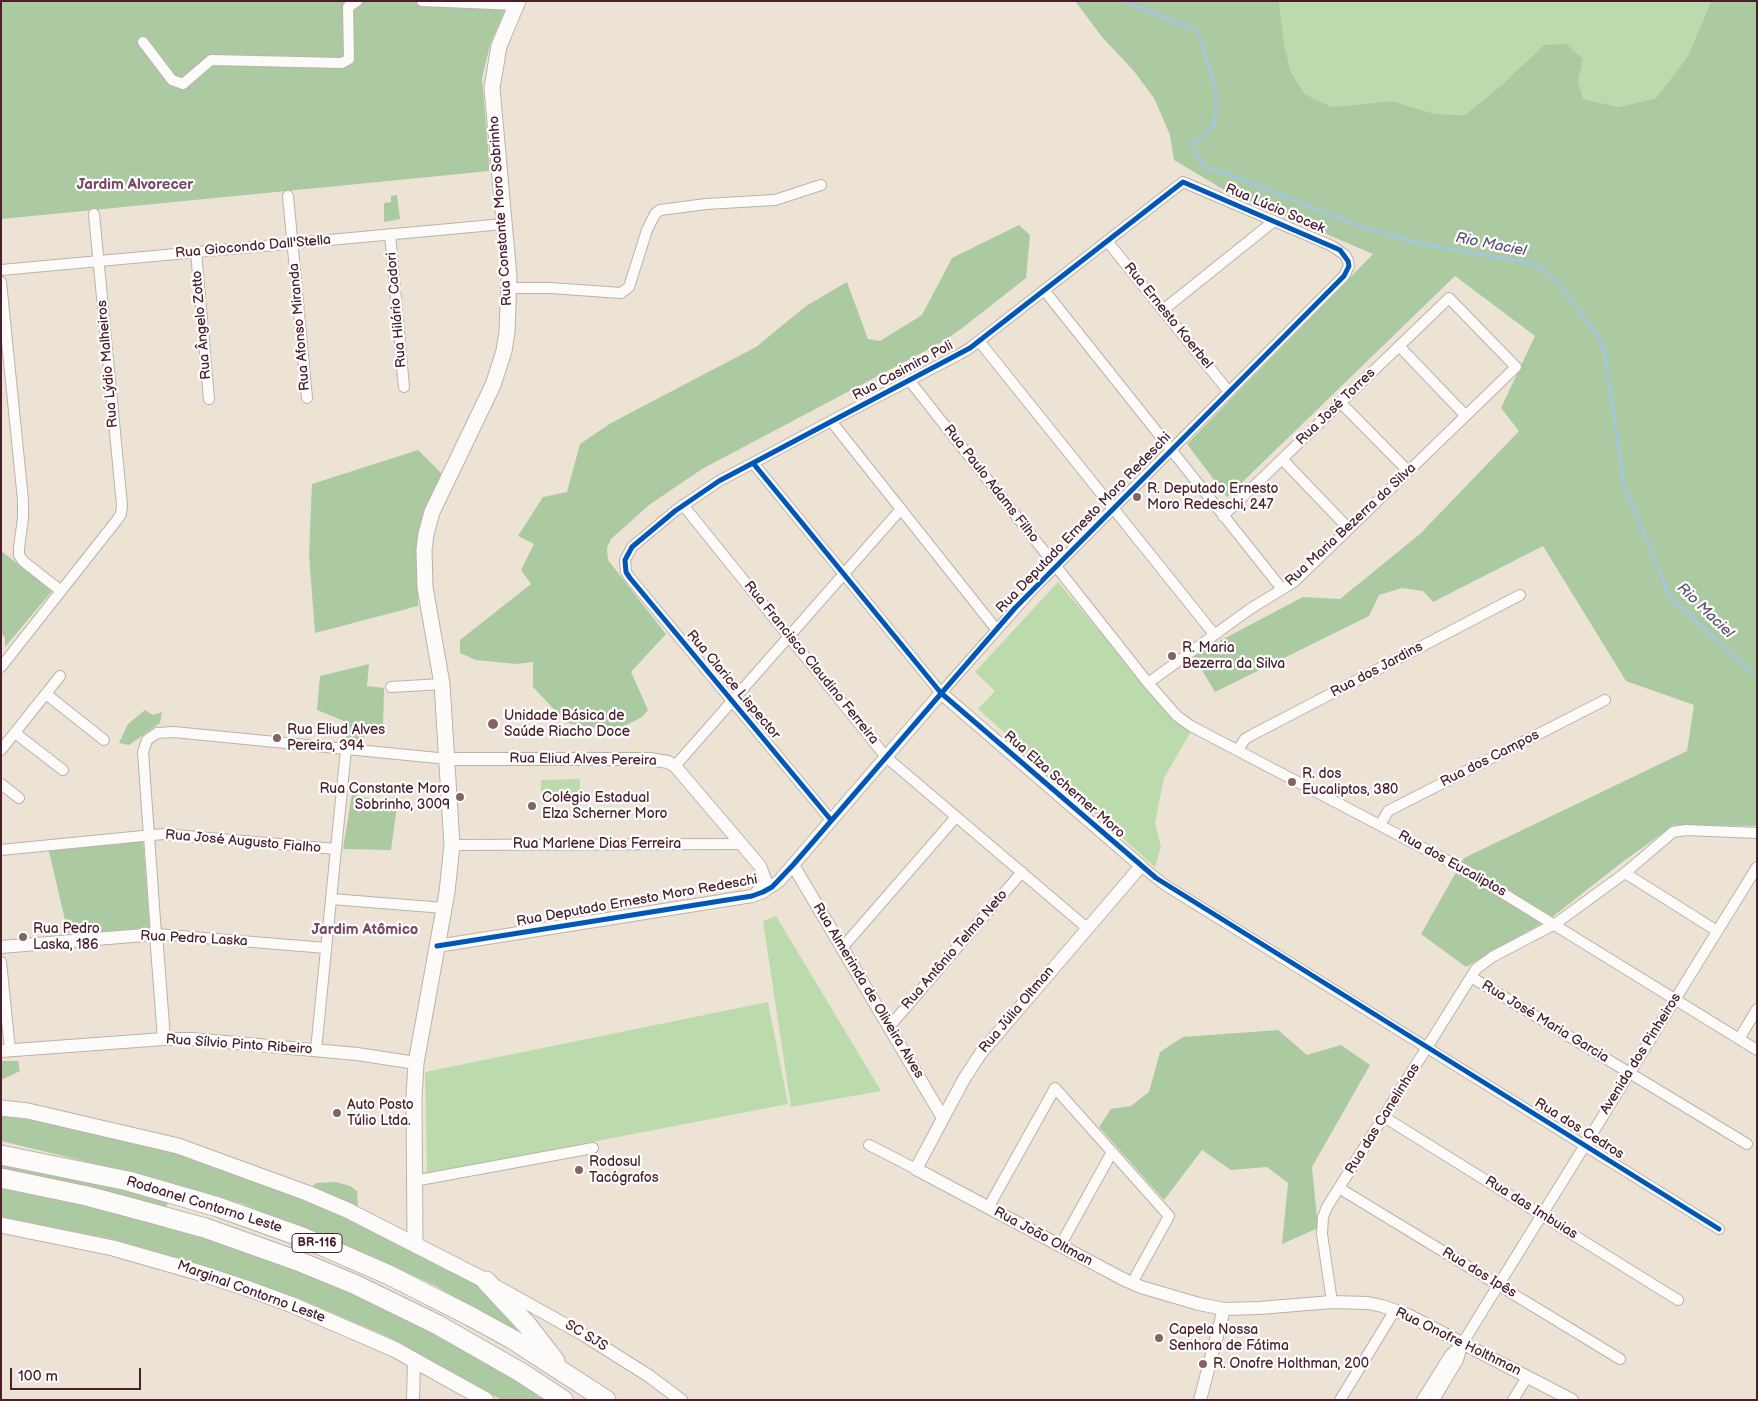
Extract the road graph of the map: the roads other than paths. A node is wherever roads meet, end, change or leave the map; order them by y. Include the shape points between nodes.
1 (357, 1) edge
2 (422, 1) edge
3 (517, 3) edge
4 (143, 42) dead end
5 (1183, 182) joint
6 (820, 185) dead end
7 (288, 196) dead end
8 (94, 214) dead end
9 (1274, 221) junction
10 (504, 224) junction
11 (390, 234) junction
12 (1107, 240) junction
13 (292, 243) junction
14 (196, 252) junction
15 (99, 261) junction
16 (1349, 266) joint
17 (1, 270) edge
18 (1, 282) edge
19 (510, 288) junction
20 (1044, 290) junction
21 (1163, 310) junction
22 (979, 341) junction
23 (1399, 346) junction
24 (1516, 367) joint
25 (910, 380) junction
26 (404, 387) dead end
27 (1229, 392) junction
28 (307, 398) dead end
29 (209, 399) dead end
30 (1340, 402) junction
31 (1466, 416) junction
32 (831, 421) junction
33 (1171, 450) junction
34 (1282, 458) junction
35 (753, 463) junction
36 (1408, 472) junction
37 (683, 505) junction
38 (1113, 508) junction
39 (900, 509) junction
40 (1223, 516) junction
41 (1349, 529) junction
42 (625, 560) joint
43 (1056, 566) junction
44 (844, 574) junction
45 (1282, 589) junction
46 (62, 591) junction
47 (1520, 595) dead end
48 (996, 629) junction
49 (1214, 634) junction
50 (789, 636) junction
51 (1, 667) edge
52 (60, 676) dead end
53 (1148, 682) junction
54 (442, 684) junction
55 (391, 687) dead end
56 (941, 693) junction
57 (46, 694) junction
58 (1605, 700) dead end
59 (732, 701) junction
60 (15, 733) junction
61 (104, 740) dead end
62 (346, 749) junction
63 (1, 750) edge
64 (1238, 750) junction
65 (886, 757) junction
66 (448, 759) junction
67 (675, 766) junction
68 (63, 770) dead end
69 (1, 784) edge
70 (19, 798) dead end
71 (956, 817) junction
72 (831, 820) junction
73 (1380, 825) junction
74 (1757, 833) edge
75 (149, 835) junction
76 (741, 844) junction
77 (452, 845) junction
78 (1, 850) edge
79 (336, 850) junction
80 (793, 865) junction
81 (760, 866) junction
82 (1141, 866) junction
83 (1757, 867) edge
84 (1022, 872) junction
85 (1624, 872) junction
86 (752, 896) junction
87 (331, 899) junction
88 (444, 908) junction
89 (1555, 924) junction
90 (1087, 928) junction
91 (1717, 931) junction
92 (156, 934) junction
93 (437, 946) junction
94 (1, 947) edge
95 (326, 948) junction
96 (842, 948) junction
97 (1, 962) edge
98 (1472, 977) junction
99 (1675, 999) junction
100 (1757, 1009) edge
101 (889, 1027) junction
102 (164, 1039) junction
103 (1738, 1039) junction
104 (1427, 1048) junction
105 (316, 1050) junction
106 (1757, 1050) edge
107 (6, 1051) edge
108 (416, 1063) junction
109 (1630, 1073) junction
110 (1, 1108) edge
111 (1384, 1117) junction
112 (943, 1118) junction
113 (1747, 1144) dead end
114 (869, 1145) dead end
115 (1584, 1146) junction
116 (593, 1148) dead end
117 (1112, 1152) junction
118 (1, 1156) edge
119 (916, 1169) junction
120 (1, 1178) edge
121 (414, 1182) junction
122 (1339, 1188) junction
123 (988, 1208) junction
124 (1542, 1215) junction
125 (1, 1225) edge
126 (1719, 1229) dead end
127 (415, 1244) junction
128 (1060, 1246) junction
129 (486, 1281) junction
130 (1132, 1284) junction
131 (1498, 1285) junction
132 (1678, 1300) dead end
133 (1332, 1302) junction
134 (1224, 1309) junction
135 (1395, 1310) junction
136 (1462, 1344) junction
137 (414, 1359) junction
138 (1620, 1359) dead end
139 (566, 1375) junction
140 (1527, 1377) junction
141 (412, 1400) edge
142 (486, 1400) edge
143 (564, 1400) edge
144 (606, 1400) edge
145 (681, 1400) edge
146 (1200, 1400) edge
147 (1340, 1400) edge
148 (1422, 1400) edge
149 (1434, 1400) edge
150 (1513, 1400) edge
151 (1572, 1400) edge

1 - 4 street via 348,7 349,59 342,63 211,60 183,84 172,80
2 - 3 street
3 - 10 main road, Rua Constante Moro Sobrinho via 499,46 492,88
5 - 9 street, Rua Lúcio Socek
5 - 12 street, Rua Casimiro Poli
6 - 19 street via 775,200 660,210 647,230 629,287 621,293
7 - 13 street, Rua Afonso Miranda
8 - 15 street, Rua Lýdio Malheiros
9 - 16 street, Rua Lúcio Socek via 1340,250
9 - 21 street
10 - 11 street, Rua Giocondo Dall'Stella
10 - 19 main road, Rua Constante Moro Sobrinho
11 - 13 street, Rua Giocondo Dall'Stella
11 - 26 street, Rua Hilário Cadori
12 - 20 street, Rua Casimiro Poli
12 - 21 street, Rua Ernesto Koerbel
13 - 14 street, Rua Giocondo Dall'Stella
13 - 28 street, Rua Afonso Miranda
14 - 15 street, Rua Giocondo Dall'Stella
14 - 29 street, Rua Ângelo Zotto
15 - 17 street, Rua Giocondo Dall'Stella
15 - 46 street, Rua Lýdio Malheiros via 121,514
16 - 27 street, Rua Deputado Ernesto Moro Redeschi via 1344,276
18 - 46 street via 23,500 19,556
19 - 54 main road, Rua Constante Moro Sobrinho via 507,332 500,367 484,407 436,503 426,534 424,576
20 - 22 street, Rua Casimiro Poli
20 - 33 street
21 - 27 street, Rua Ernesto Koerbel
22 - 25 street, Rua Casimiro Poli
22 - 38 street
23 - 24 street, Rua José Torres via 1448,298
23 - 30 street, Rua José Torres
23 - 31 street
24 - 31 street, Rua Maria Bezerra da Silva
25 - 32 street, Rua Casimiro Poli
25 - 43 street, Rua Paulo Adams Filho
27 - 33 street, Rua Deputado Ernesto Moro Redeschi
30 - 34 street, Rua José Torres
30 - 36 street
31 - 36 street, Rua Maria Bezerra da Silva
32 - 35 street, Rua Casimiro Poli
32 - 39 street
33 - 38 street, Rua Deputado Ernesto Moro Redeschi
33 - 40 street
34 - 40 street, Rua José Torres
34 - 41 street
35 - 37 street, Rua Casimiro Poli
35 - 44 street, Rua Elza Scherner Moro
36 - 41 street, Rua Maria Bezerra da Silva
37 - 42 street, Rua Casimiro Poli via 638,542
37 - 50 street, Rua Francisco Claudino Ferreira
38 - 43 street, Rua Deputado Ernesto Moro Redeschi
38 - 49 street
39 - 44 street, Rua Eliud Alves Pereira
39 - 48 street
40 - 45 street
41 - 45 street, Rua Maria Bezerra da Silva via 1294,582
42 - 59 street, Rua Clarice Lispector via 630,578
43 - 48 street, Rua Deputado Ernesto Moro Redeschi
43 - 53 street, Rua Paulo Adams Filho
44 - 50 street, Rua Eliud Alves Pereira
44 - 56 street, Rua Elza Scherner Moro
45 - 49 street, Rua Maria Bezerra da Silva
46 - 51 street
47 - 64 street, Rua dos Jardins via 1252,735
48 - 56 street, Rua Deputado Ernesto Moro Redeschi
49 - 53 street, Rua Maria Bezerra da Silva
50 - 59 street, Rua Eliud Alves Pereira
50 - 65 street, Rua Francisco Claudino Ferreira
52 - 57 street
53 - 64 street, Rua dos Eucaliptos via 1177,716
54 - 55 street
54 - 66 main road, Rua Constante Moro Sobrinho
56 - 65 street, Rua Deputado Ernesto Moro Redeschi
56 - 82 street, Rua Elza Scherner Moro
57 - 60 street
57 - 61 street
58 - 73 street, Rua dos Campos via 1388,811
59 - 67 street, Rua Eliud Alves Pereira
59 - 72 street, Rua Clarice Lispector
60 - 63 street
60 - 68 street
62 - 66 street, Rua Eliud Alves Pereira
62 - 75 street, Rua Eliud Alves Pereira via 157,733 147,740 143,752
62 - 79 street
64 - 73 street, Rua dos Eucaliptos
65 - 71 street, Rua Francisco Claudino Ferreira
65 - 72 street, Rua Deputado Ernesto Moro Redeschi
66 - 67 street, Rua Eliud Alves Pereira via 649,759
66 - 77 main road, Rua Constante Moro Sobrinho
67 - 76 street
69 - 70 street
71 - 84 street, Rua Francisco Claudino Ferreira
71 - 96 street
72 - 80 street, Rua Deputado Ernesto Moro Redeschi
73 - 89 street, Rua dos Eucaliptos via 1466,870
74 - 85 street, Rua das Canelinhas via 1673,832
75 - 78 street, Rua José Augusto Fialho
75 - 79 street, Rua José Augusto Fialho
75 - 92 street
76 - 77 street, Rua Marlene Dias Ferreira
76 - 81 street
77 - 88 main road, Rua Constante Moro Sobrinho
79 - 87 street
80 - 81 street via 779,873
80 - 86 street, Rua Deputado Ernesto Moro Redeschi via 772,887
80 - 96 street, Rua Almerinda de Oliveira Alves
81 - 86 street via 766,882
82 - 90 street, Rua Júlia Oltman
82 - 104 street, Rua Elza Scherner Moro via 1165,885
83 - 91 street, Avenida dos Pinheiros
84 - 90 street, Rua Francisco Claudino Ferreira
84 - 101 street, Rua Antônio Telma Neto
85 - 89 street, Rua das Canelinhas
85 - 91 street
86 - 93 street, Rua Deputado Ernesto Moro Redeschi
87 - 88 street
87 - 95 street
88 - 93 main road, Rua Constante Moro Sobrinho
89 - 98 street, Rua das Canelinhas via 1488,960
89 - 99 street, Rua dos Eucaliptos
90 - 112 street, Rua Júlia Oltman via 980,1053
91 - 99 street, Avenida dos Pinheiros
92 - 94 street, Rua Pedro Laska
92 - 95 street, Rua Pedro Laska
92 - 102 street
93 - 108 main road, Rua Constante Moro Sobrinho
95 - 105 street
96 - 101 street, Rua Almerinda de Oliveira Alves
97 - 107 street
98 - 104 street, Rua das Canelinhas
98 - 109 street, Rua José Maria Garcia
99 - 103 street, Rua dos Eucaliptos
99 - 109 street, Avenida dos Pinheiros
100 - 103 street
101 - 112 street, Rua Almerinda de Oliveira Alves
102 - 105 street, Rua Sílvio Pinto Ribeiro
102 - 107 street, Rua Sílvio Pinto Ribeiro
103 - 106 street, Rua dos Eucaliptos
104 - 111 street, Rua das Canelinhas
104 - 115 street, Rua dos Cedros
105 - 108 street, Rua Sílvio Pinto Ribeiro
108 - 121 main road, Rua Constante Moro Sobrinho
109 - 113 street, Rua José Maria Garcia
109 - 115 street, Avenida dos Pinheiros
110 - 127 main road via 28,1111 178,1146 307,1193
111 - 122 street, Rua das Canelinhas
111 - 124 street, Rua das Imbuias
112 - 119 street, Rua Júlia Oltman
114 - 119 street, Rua João Oltman
115 - 124 street, Avenida dos Pinheiros
115 - 126 street, Rua dos Cedros
116 - 121 street
117 - 123 street via 1055,1088
117 - 128 street
117 - 130 street via 1169,1216
118 - 139 highway, Rodoanel Contorno Leste / BR-116 via 128,1181 218,1207 302,1237 389,1275 470,1316
119 - 123 street, Rua João Oltman
120 - 143 highway, Rodoanel Contorno Leste / BR-116 via 87,1196 205,1228 298,1260 438,1325
121 - 127 main road, Rua Constante Moro Sobrinho
122 - 131 street, Rua dos Ipês
122 - 133 street, Rua das Canelinhas via 1327,1207 1322,1226
123 - 128 street, Rua João Oltman
124 - 131 street, Avenida dos Pinheiros
124 - 132 street, Rua das Imbuias
125 - 137 main road, Marginal Contorno Leste via 113,1248 197,1272 290,1304
127 - 129 main road
128 - 130 street, Rua João Oltman
129 - 139 highway
129 - 145 street, SC SJS via 584,1335
130 - 134 street, Rua João Oltman
131 - 136 street, Avenida dos Pinheiros
131 - 138 street, Rua dos Ipês
133 - 134 street, Rua Onofre Holthman
133 - 135 street, Rua Onofre Holthman via 1368,1303
134 - 146 street
135 - 136 street, Rua Onofre Holthman
135 - 147 street
136 - 140 street, Rua Onofre Holthman
136 - 148 street, Avenida dos Pinheiros via 1450,1355
136 - 149 street, Avenida dos Pinheiros via 1458,1360
137 - 141 street
137 - 142 main road, Marginal Contorno Leste
139 - 144 highway, Rodoanel Contorno Leste / BR-116
140 - 150 street
140 - 151 street, Rua Onofre Holthman

